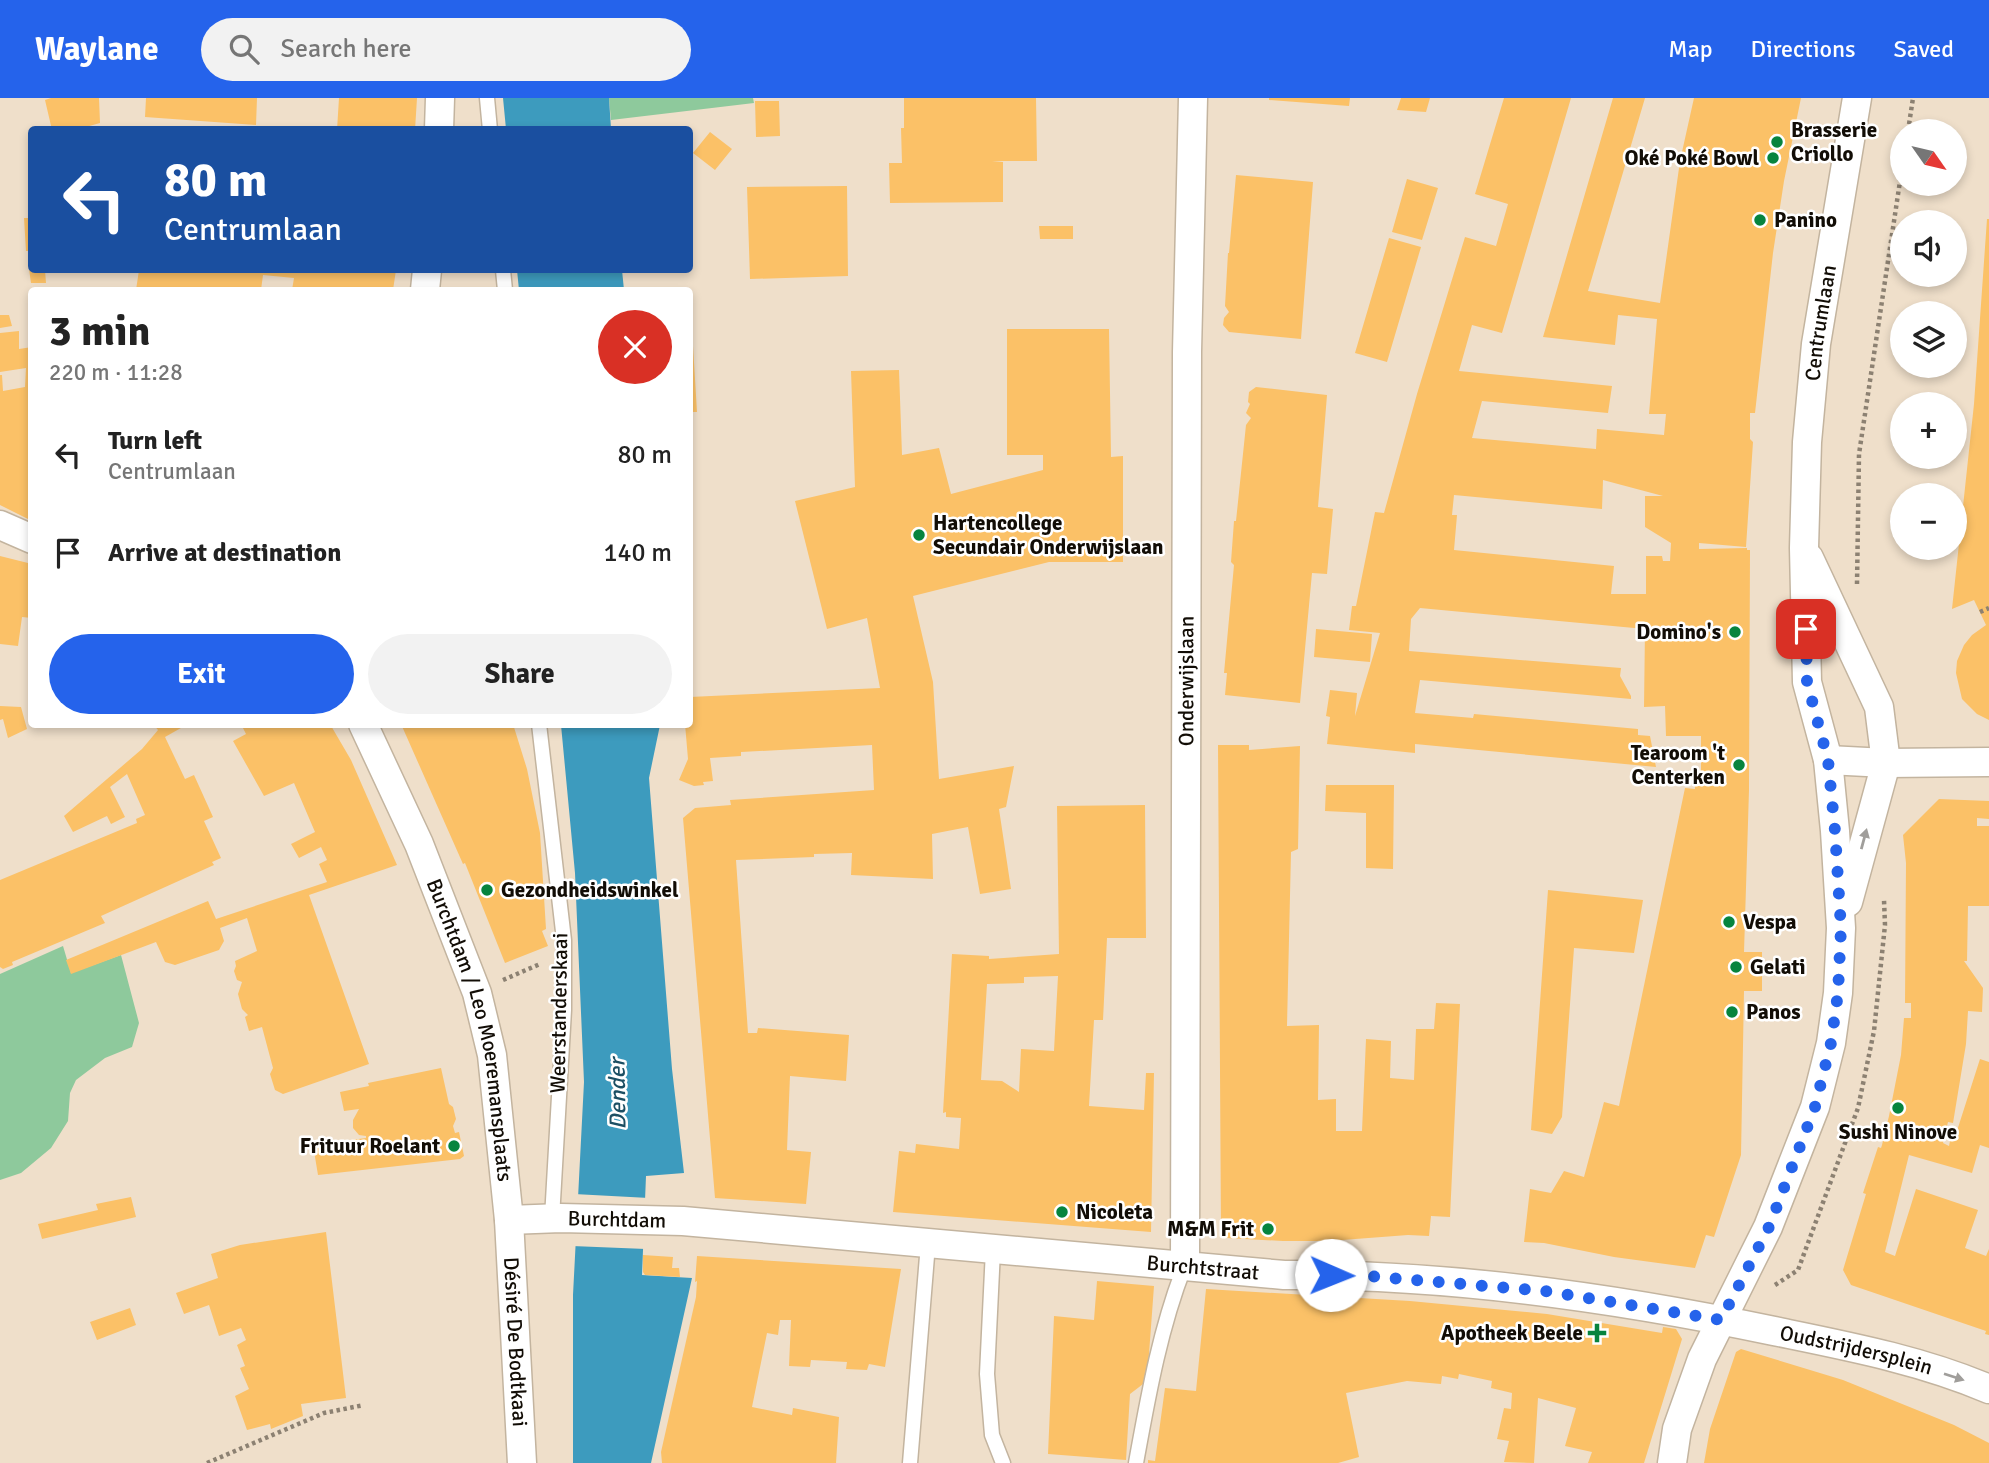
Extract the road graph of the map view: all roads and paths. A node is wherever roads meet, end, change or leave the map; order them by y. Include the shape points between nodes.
1 (440, 98) edge
2 (487, 98) edge
3 (1193, 98) edge
4 (1857, 98) edge
5 (1913, 98) edge
6 (1910, 119) edge
7 (439, 126) edge
8 (490, 126) edge
9 (0, 525) edge
10 (28, 537) edge
11 (1804, 548) junction
12 (1989, 608) edge
13 (1980, 612) dead end
14 (365, 728) edge
15 (539, 728) edge
16 (1828, 760) junction
17 (1989, 762) edge
18 (1886, 763) junction
19 (1841, 928) junction
20 (564, 955) junction
21 (477, 993) junction
22 (562, 1219) junction
23 (509, 1220) junction
24 (683, 1221) joint
25 (928, 1244) junction
26 (993, 1250) junction
27 (1185, 1265) junction
28 (1721, 1320) junction
29 (1989, 1389) edge
30 (364, 1405) dead end
31 (207, 1463) edge
32 (522, 1463) edge
33 (910, 1463) edge
34 (1003, 1463) edge
35 (1136, 1463) edge
36 (1672, 1463) edge

1 - 7 street
2 - 8 lane
3 - 27 street, Onderwijslaan via 1187,352
4 - 11 street, Centrumlaan via 1815,344
5 - 6 path
9 - 10 street
11 - 16 street, Centrumlaan via 1807,682
11 - 18 street, Centrumlaan via 1879,707
12 - 13 path
14 - 21 street, Burchtdam / Leo Moeremansplaats via 419,844
15 - 20 lane, Weerstanderskaai
16 - 18 street
16 - 19 street, Centrumlaan
17 - 18 street
19 -> 18 street, Centrumlaan
19 - 28 street, Centrumlaan via 1831,1043 1815,1107 1769,1227
20 - 21 path
20 - 22 lane, Weerstanderskaai
21 - 23 street, Burchtdam / Leo Moeremansplaats via 492,1055
22 - 23 street
22 - 24 street, Burchtdam
23 - 32 street, Désiré De Bodtkaai
24 - 25 street, Burchtstraat
25 - 26 street, Burchtstraat
25 - 33 lane
26 - 27 street, Burchtstraat
26 - 34 lane via 986,1374 992,1435
27 - 28 street, Burchtstraat via 1545,1291
27 - 35 lane via 1170,1308
28 -> 29 street, Oudstrijdersplein via 1884,1354
28 - 36 street, Centrumlaan via 1677,1429
30 - 31 path via 324,1413

